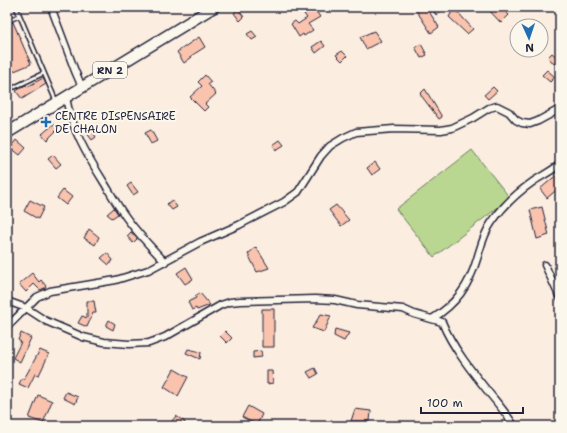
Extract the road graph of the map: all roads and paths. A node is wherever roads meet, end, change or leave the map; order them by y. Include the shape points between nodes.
1 (16, 7) edge
2 (51, 7) edge
3 (214, 7) edge
4 (433, 7) edge
5 (437, 12) dead end
6 (19, 16) junction
7 (7, 21) edge
8 (44, 73) junction
9 (15, 87) dead end
10 (82, 87) junction
11 (61, 100) junction
12 (560, 109) edge
13 (7, 133) edge
14 (560, 164) edge
15 (165, 262) junction
16 (545, 265) dead end
17 (560, 298) edge
18 (7, 301) edge
19 (26, 308) junction
20 (432, 319) junction
21 (7, 327) edge
22 (514, 426) edge

1 - 6 lane
2 - 10 street
3 - 10 main road, RN 2
4 - 5 lane
6 - 7 lane
6 - 8 lane
8 - 9 lane
8 - 11 lane
10 - 11 main road, RN 2
11 - 13 main road, RN 2
11 - 15 street via 94,168 123,214
12 - 15 street via 530,124 516,120 509,112 497,106 452,128 356,132 330,146 298,192 284,202 180,252
14 - 20 street via 517,194 492,221 485,233 467,283 452,304
15 - 19 street via 116,280 50,292 37,297
16 - 17 street
18 - 19 street
19 - 20 street via 46,322 83,337 129,344 149,343 165,337 221,305 240,301 335,300 357,305 403,309
19 - 21 street
20 - 22 street via 442,322 450,339

